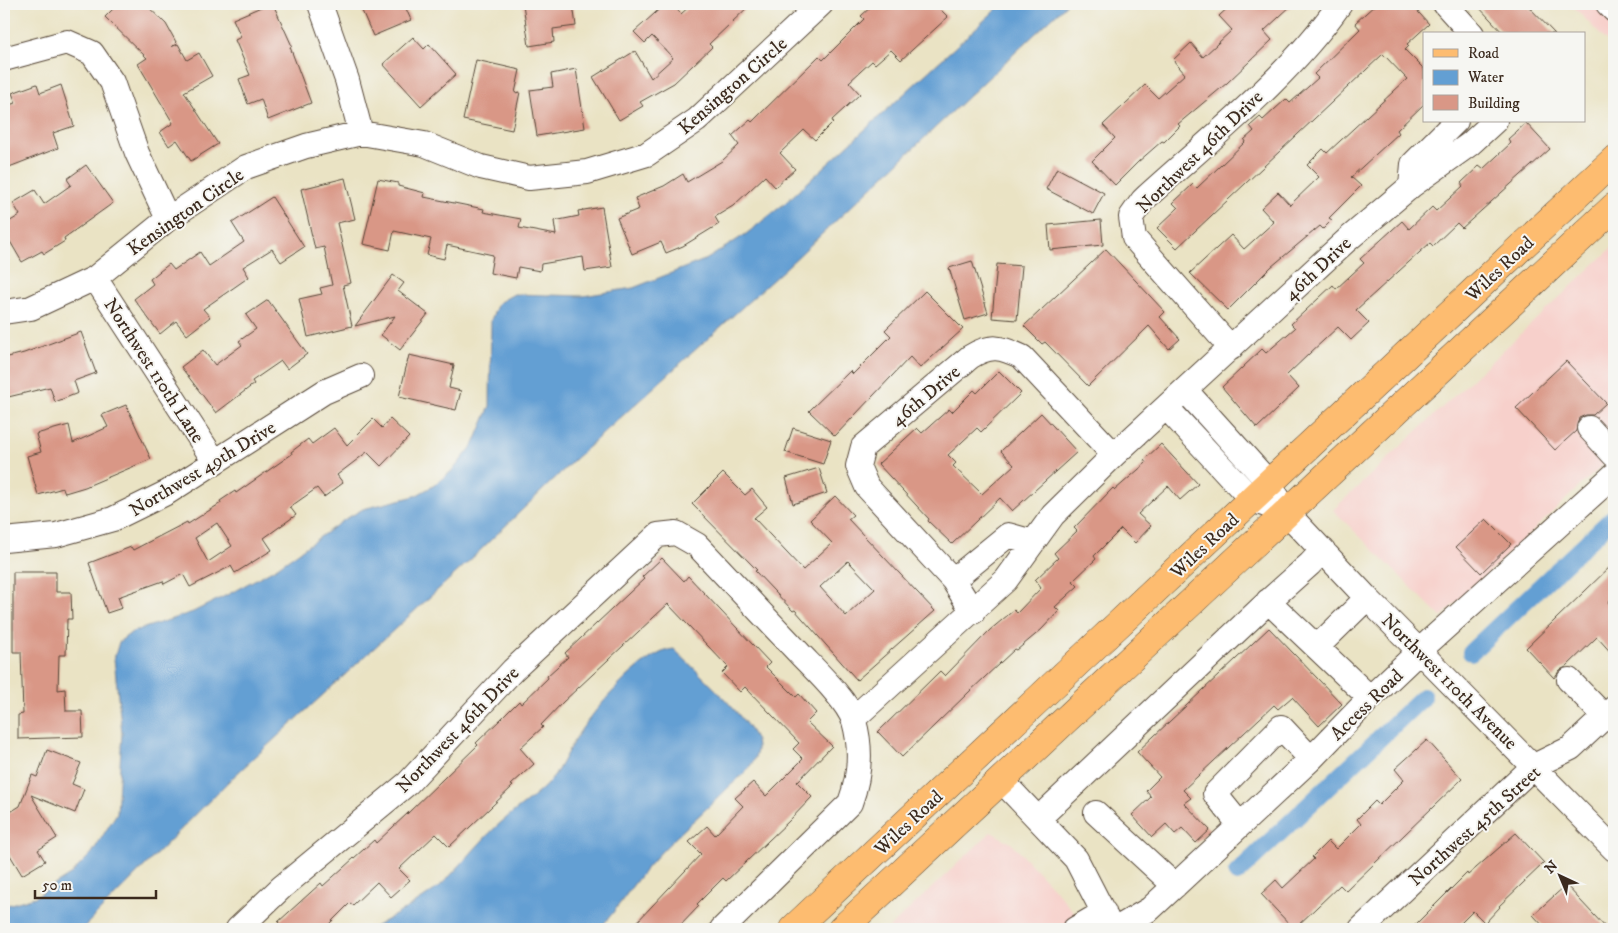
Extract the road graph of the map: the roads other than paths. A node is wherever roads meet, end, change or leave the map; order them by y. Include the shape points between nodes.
1 (320, 4) edge
2 (821, 4) edge
3 (1340, 4) edge
4 (1445, 4) edge
5 (1608, 4) edge
6 (1614, 10) edge
7 (1470, 32) edge
8 (4, 59) edge
9 (1455, 122) edge
10 (1495, 122) edge
11 (361, 133) junction
12 (1614, 160) edge
13 (1411, 186) junction
14 (1614, 207) edge
15 (168, 219) junction
16 (95, 278) junction
17 (4, 312) edge
18 (1231, 348) junction
19 (360, 376) dead end
20 (1186, 391) junction
21 (1167, 408) junction
22 (1589, 428) dead end
23 (1114, 455) junction
24 (1614, 455) edge
25 (215, 462) junction
26 (1614, 474) edge
27 (1261, 491) junction
28 (1287, 513) junction
29 (4, 540) edge
30 (1034, 542) junction
31 (1323, 550) junction
32 (953, 580) junction
33 (1367, 598) junction
34 (1268, 601) junction
35 (973, 612) junction
36 (1317, 647) junction
37 (1420, 652) junction
38 (1569, 680) dead end
39 (1370, 698) junction
40 (1609, 712) edge
41 (853, 719) junction
42 (1008, 727) junction
43 (1311, 760) junction
44 (1534, 766) junction
45 (1001, 780) junction
46 (1096, 813) dead end
47 (1038, 820) junction
48 (1240, 825) junction
49 (1614, 849) edge
50 (1175, 886) junction
51 (1111, 924) edge
52 (238, 929) edge
53 (722, 929) edge
54 (793, 929) edge
55 (842, 929) edge
56 (1075, 929) edge
57 (1361, 929) edge

1 - 11 street via 347,80
2 - 11 street, Kensington Circle via 697,120 648,154 587,172 529,178 481,167 424,144
3 - 18 street, Northwest 46th Drive via 1320,32 1256,97 1143,200 1131,217 1134,238
4 - 7 street
5 - 6 street
8 - 15 street via 67,42 92,53 112,82 137,153
9 - 13 street via 1413,164
10 - 13 street, 46th Drive
11 - 15 street, Kensington Circle via 306,146 246,167
12 - 27 main road, Wiles Road
13 - 18 street, 46th Drive via 1347,240
14 - 28 main road, Wiles Road
15 - 16 street, Kensington Circle
16 - 17 street, Kensington Circle via 31,308
16 - 25 street, Northwest 110th Lane
18 - 20 street, 46th Drive
19 - 25 street, Northwest 49th Drive via 324,392
20 - 21 street, 46th Drive
20 - 27 street
21 - 23 street, 46th Drive
21 - 27 street
22 - 24 street
23 - 30 street, 46th Drive via 1053,515
23 - 32 street, 46th Drive via 1022,357 1002,348 983,349 970,357 863,447 858,466 867,487
25 - 29 street, Northwest 49th Drive via 168,492 114,519 56,535
26 - 37 street, Access Road
27 - 28 street, Northwest 110th Avenue
27 - 42 main road, Wiles Road
28 - 31 street, Northwest 110th Avenue
28 - 45 main road, Wiles Road
30 - 32 street via 1008,535
30 - 35 street, 46th Drive via 1006,580
31 - 33 street, Northwest 110th Avenue
31 - 34 street
32 - 35 street, 46th Drive
33 - 36 street
33 - 37 street, Northwest 110th Avenue
34 - 36 street
34 - 47 street
35 - 41 street, 46th Drive
36 - 39 street
37 - 39 street, Access Road
37 - 44 street, Northwest 110th Avenue
38 - 40 street
39 - 43 street, Access Road
40 - 44 street, Northwest 45th Street via 1571,748
41 - 52 street, Northwest 46th Drive via 832,688 696,545 676,533 658,536 513,670 408,783 282,887
41 - 53 street via 860,765 850,803
42 - 45 main road via 1001,751
42 - 54 main road, Wiles Road
43 - 48 street, Access Road
43 - 48 street via 1281,727 1215,794
44 - 49 street, Northwest 110th Avenue
44 - 57 street, Northwest 45th Street
45 - 47 street
45 - 55 main road, Wiles Road
46 - 50 street
47 - 51 street via 1076,859
48 - 50 street, Access Road
50 - 51 street, Access Road via 1150,909
51 - 56 street, Access Road

